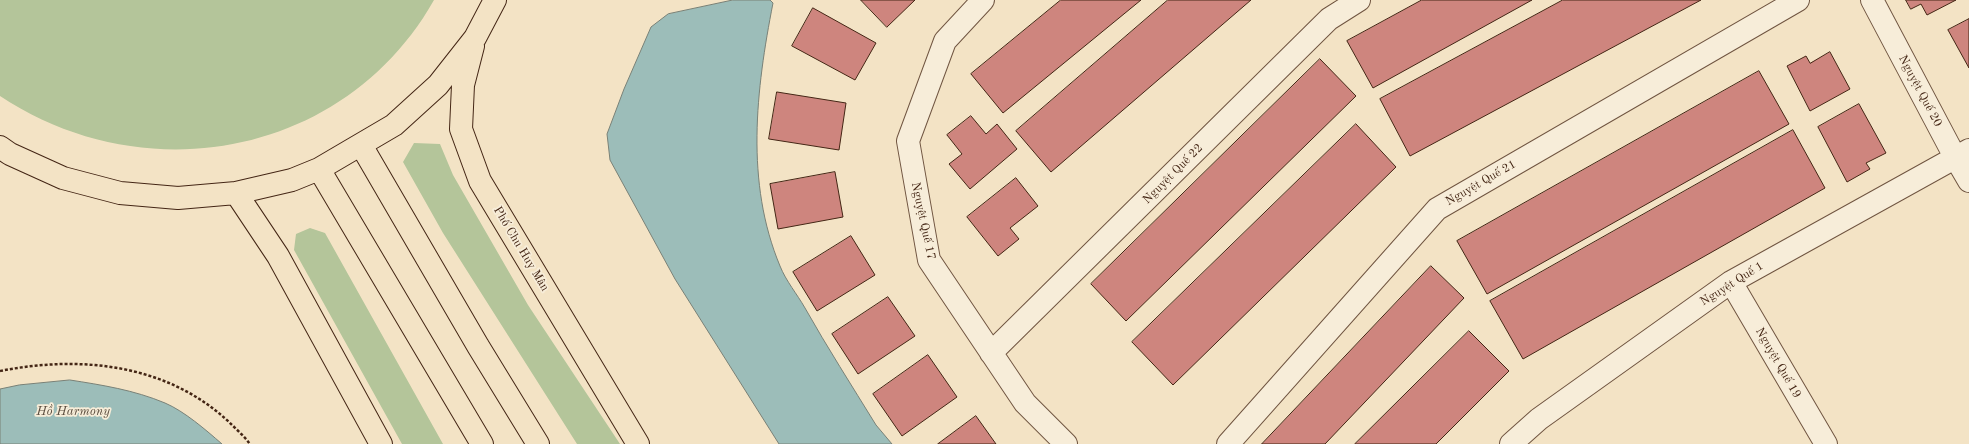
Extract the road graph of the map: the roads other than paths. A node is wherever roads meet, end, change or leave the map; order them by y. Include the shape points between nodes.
1 (495, 0) edge
2 (983, 0) edge
3 (1359, 0) edge
4 (1798, 0) edge
5 (1872, 0) edge
6 (475, 38) junction
7 (361, 144) junction
8 (0, 147) edge
9 (1962, 154) edge
10 (319, 169) junction
11 (1969, 180) edge
12 (236, 193) junction
13 (1731, 282) junction
14 (992, 353) junction
15 (380, 444) edge
16 (482, 444) edge
17 (538, 444) edge
18 (638, 444) edge
19 (1066, 444) edge
20 (1228, 444) edge
21 (1511, 444) edge
22 (1826, 444) edge

1 - 6 main road
2 - 14 street, Nguyệt Quế 17 via 946,41 908,142 929,260
3 - 14 street, Nguyệt Quế 22 via 1329,19
4 - 20 street, Nguyệt Quế 21 via 1437,209
5 - 9 street, Nguyệt Quế 20
6 - 7 main road via 438,85 394,125
6 - 18 main road, Phố Chu Huy Mân via 463,85 461,129 480,181
7 - 10 main road
7 - 17 main road
8 - 12 main road via 63,178 120,193 178,198
9 - 11 street, Nguyệt Quế 20
9 - 13 street, Nguyệt Quế 1
10 - 12 main road via 292,180
10 - 16 main road
12 - 15 main road via 278,256
13 - 21 street, Nguyệt Quế 1 via 1540,419
13 - 22 street, Nguyệt Quế 19
14 - 19 street, Nguyệt Quế 17 via 1025,403

